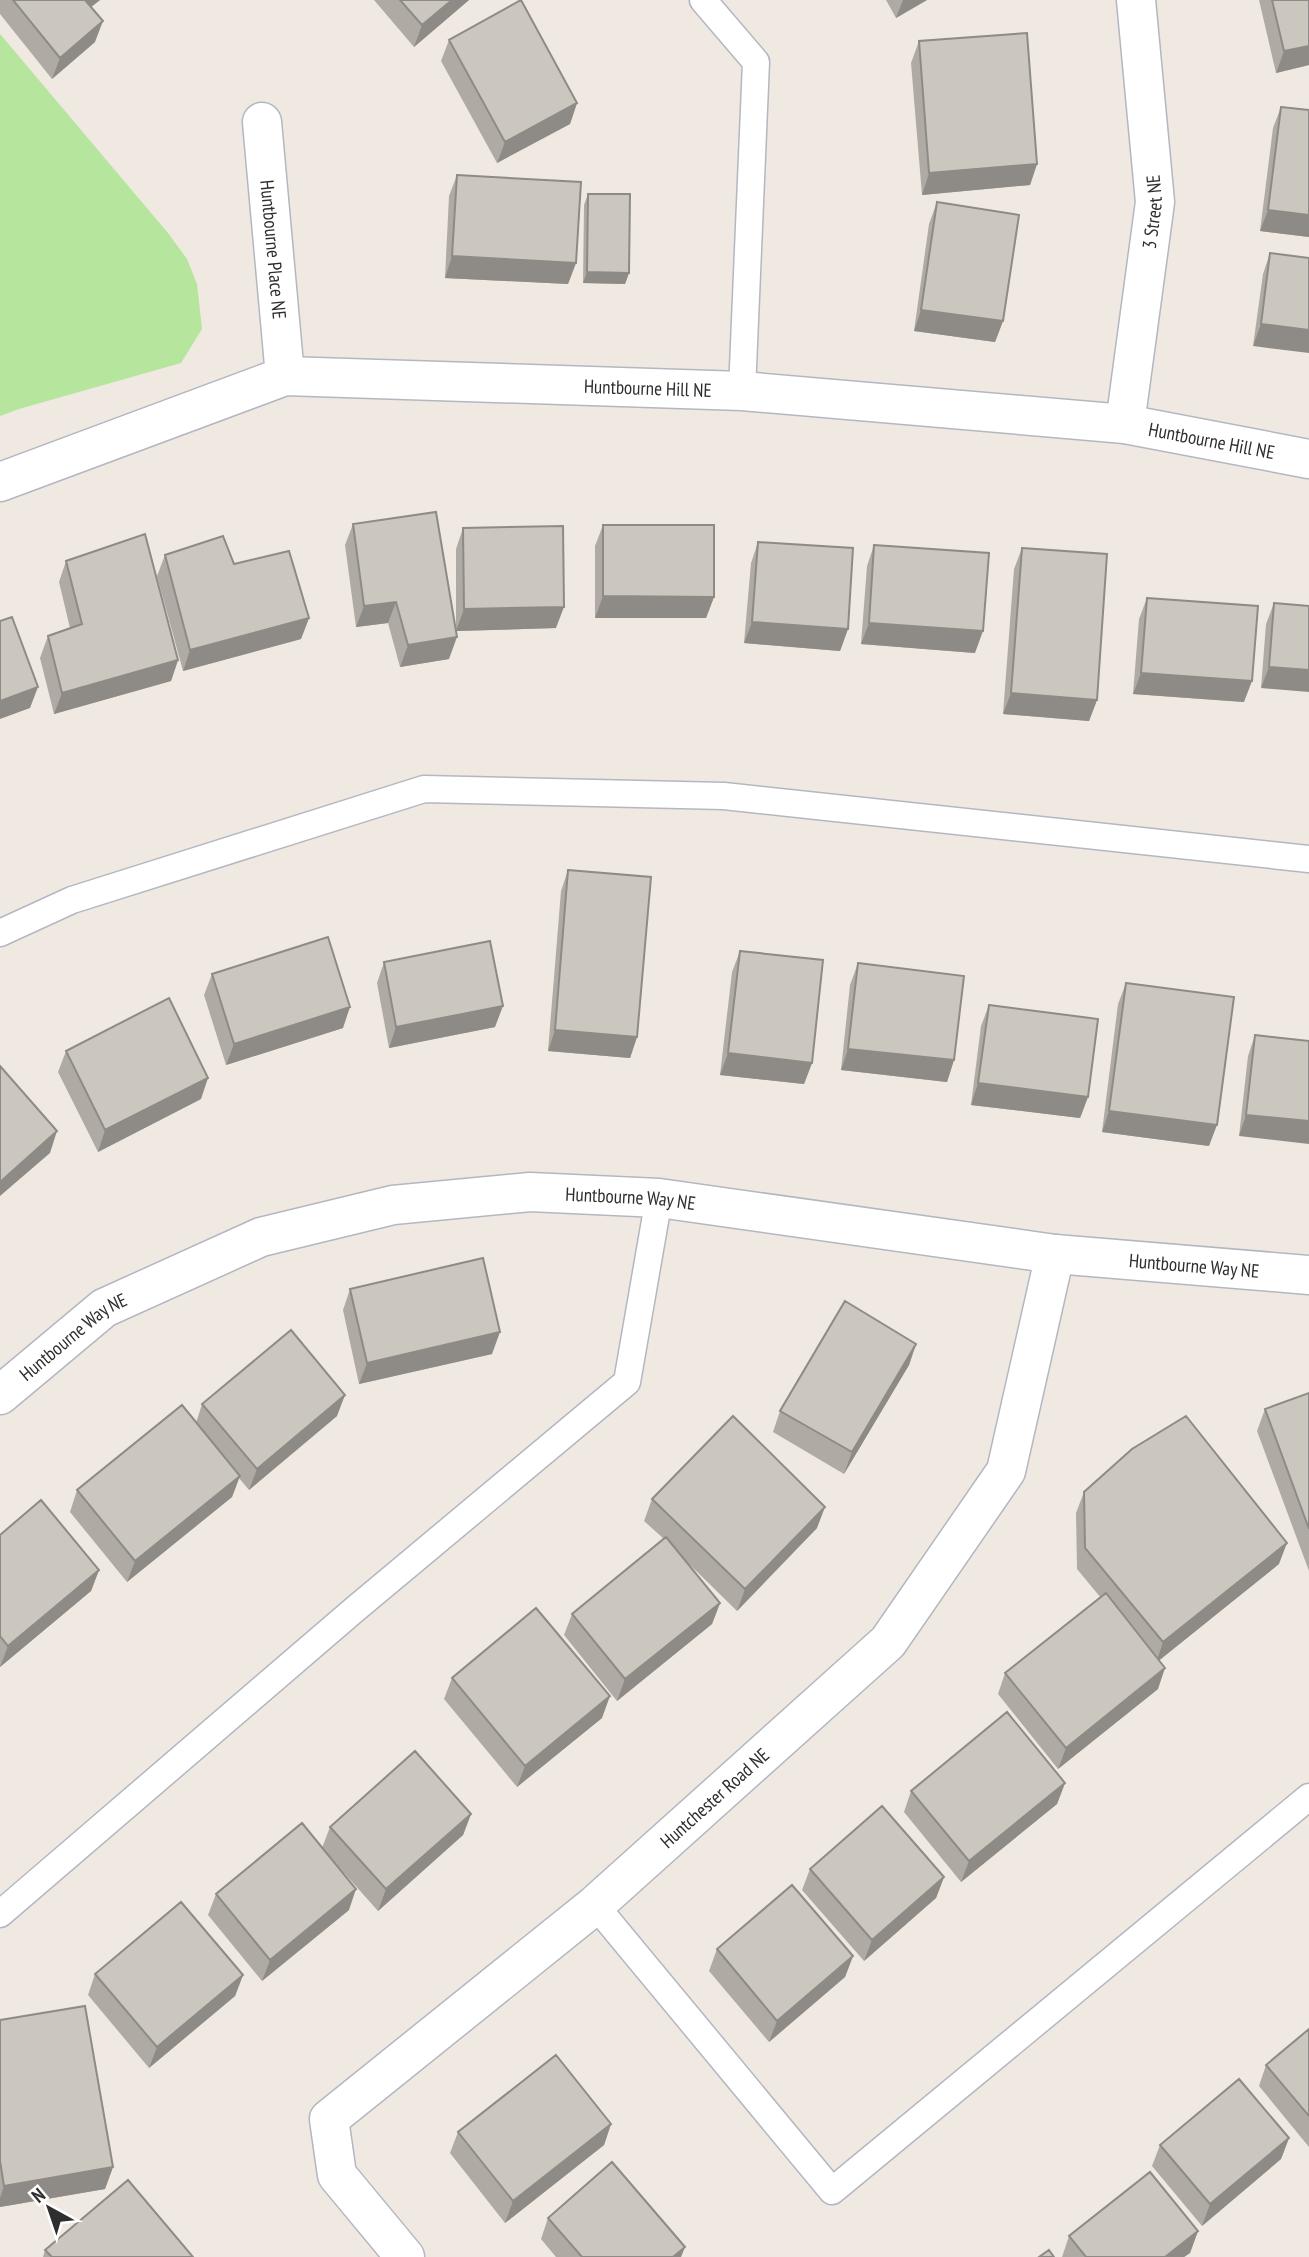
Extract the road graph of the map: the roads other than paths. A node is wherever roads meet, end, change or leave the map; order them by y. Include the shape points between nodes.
1 (703, 0) edge
2 (1136, 0) edge
3 (262, 122) dead end
4 (285, 376) junction
5 (742, 391) junction
6 (1125, 424) junction
7 (1309, 459) edge
8 (0, 482) edge
9 (1309, 859) edge
10 (0, 933) edge
11 (659, 1198) junction
12 (1055, 1254) junction
13 (1309, 1275) edge
14 (0, 1395) edge
15 (1309, 1797) edge
16 (595, 1905) junction
17 (0, 1914) edge
18 (405, 2257) edge

1 - 5 lane via 757,62
2 - 6 street, 3 Street NE via 1155,202
3 - 4 street, Huntbourne Place NE
4 - 5 street, Huntbourne Hill NE
4 - 8 street, Huntbourne Hill NE
5 - 6 street, Huntbourne Hill NE
6 - 7 street, Huntbourne Hill NE
9 - 10 lane via 724,796 424,789 72,900
11 - 12 street, Huntbourne Way NE
11 - 14 street, Huntbourne Way NE via 530,1192 393,1205 261,1237 104,1308
11 - 17 lane via 627,1382
12 - 13 street, Huntbourne Way NE
12 - 16 street, Huntchester Road NE via 1006,1471 888,1642
15 - 16 lane via 832,2191
16 - 18 street, Huntchester Road NE via 329,2119 337,2175

